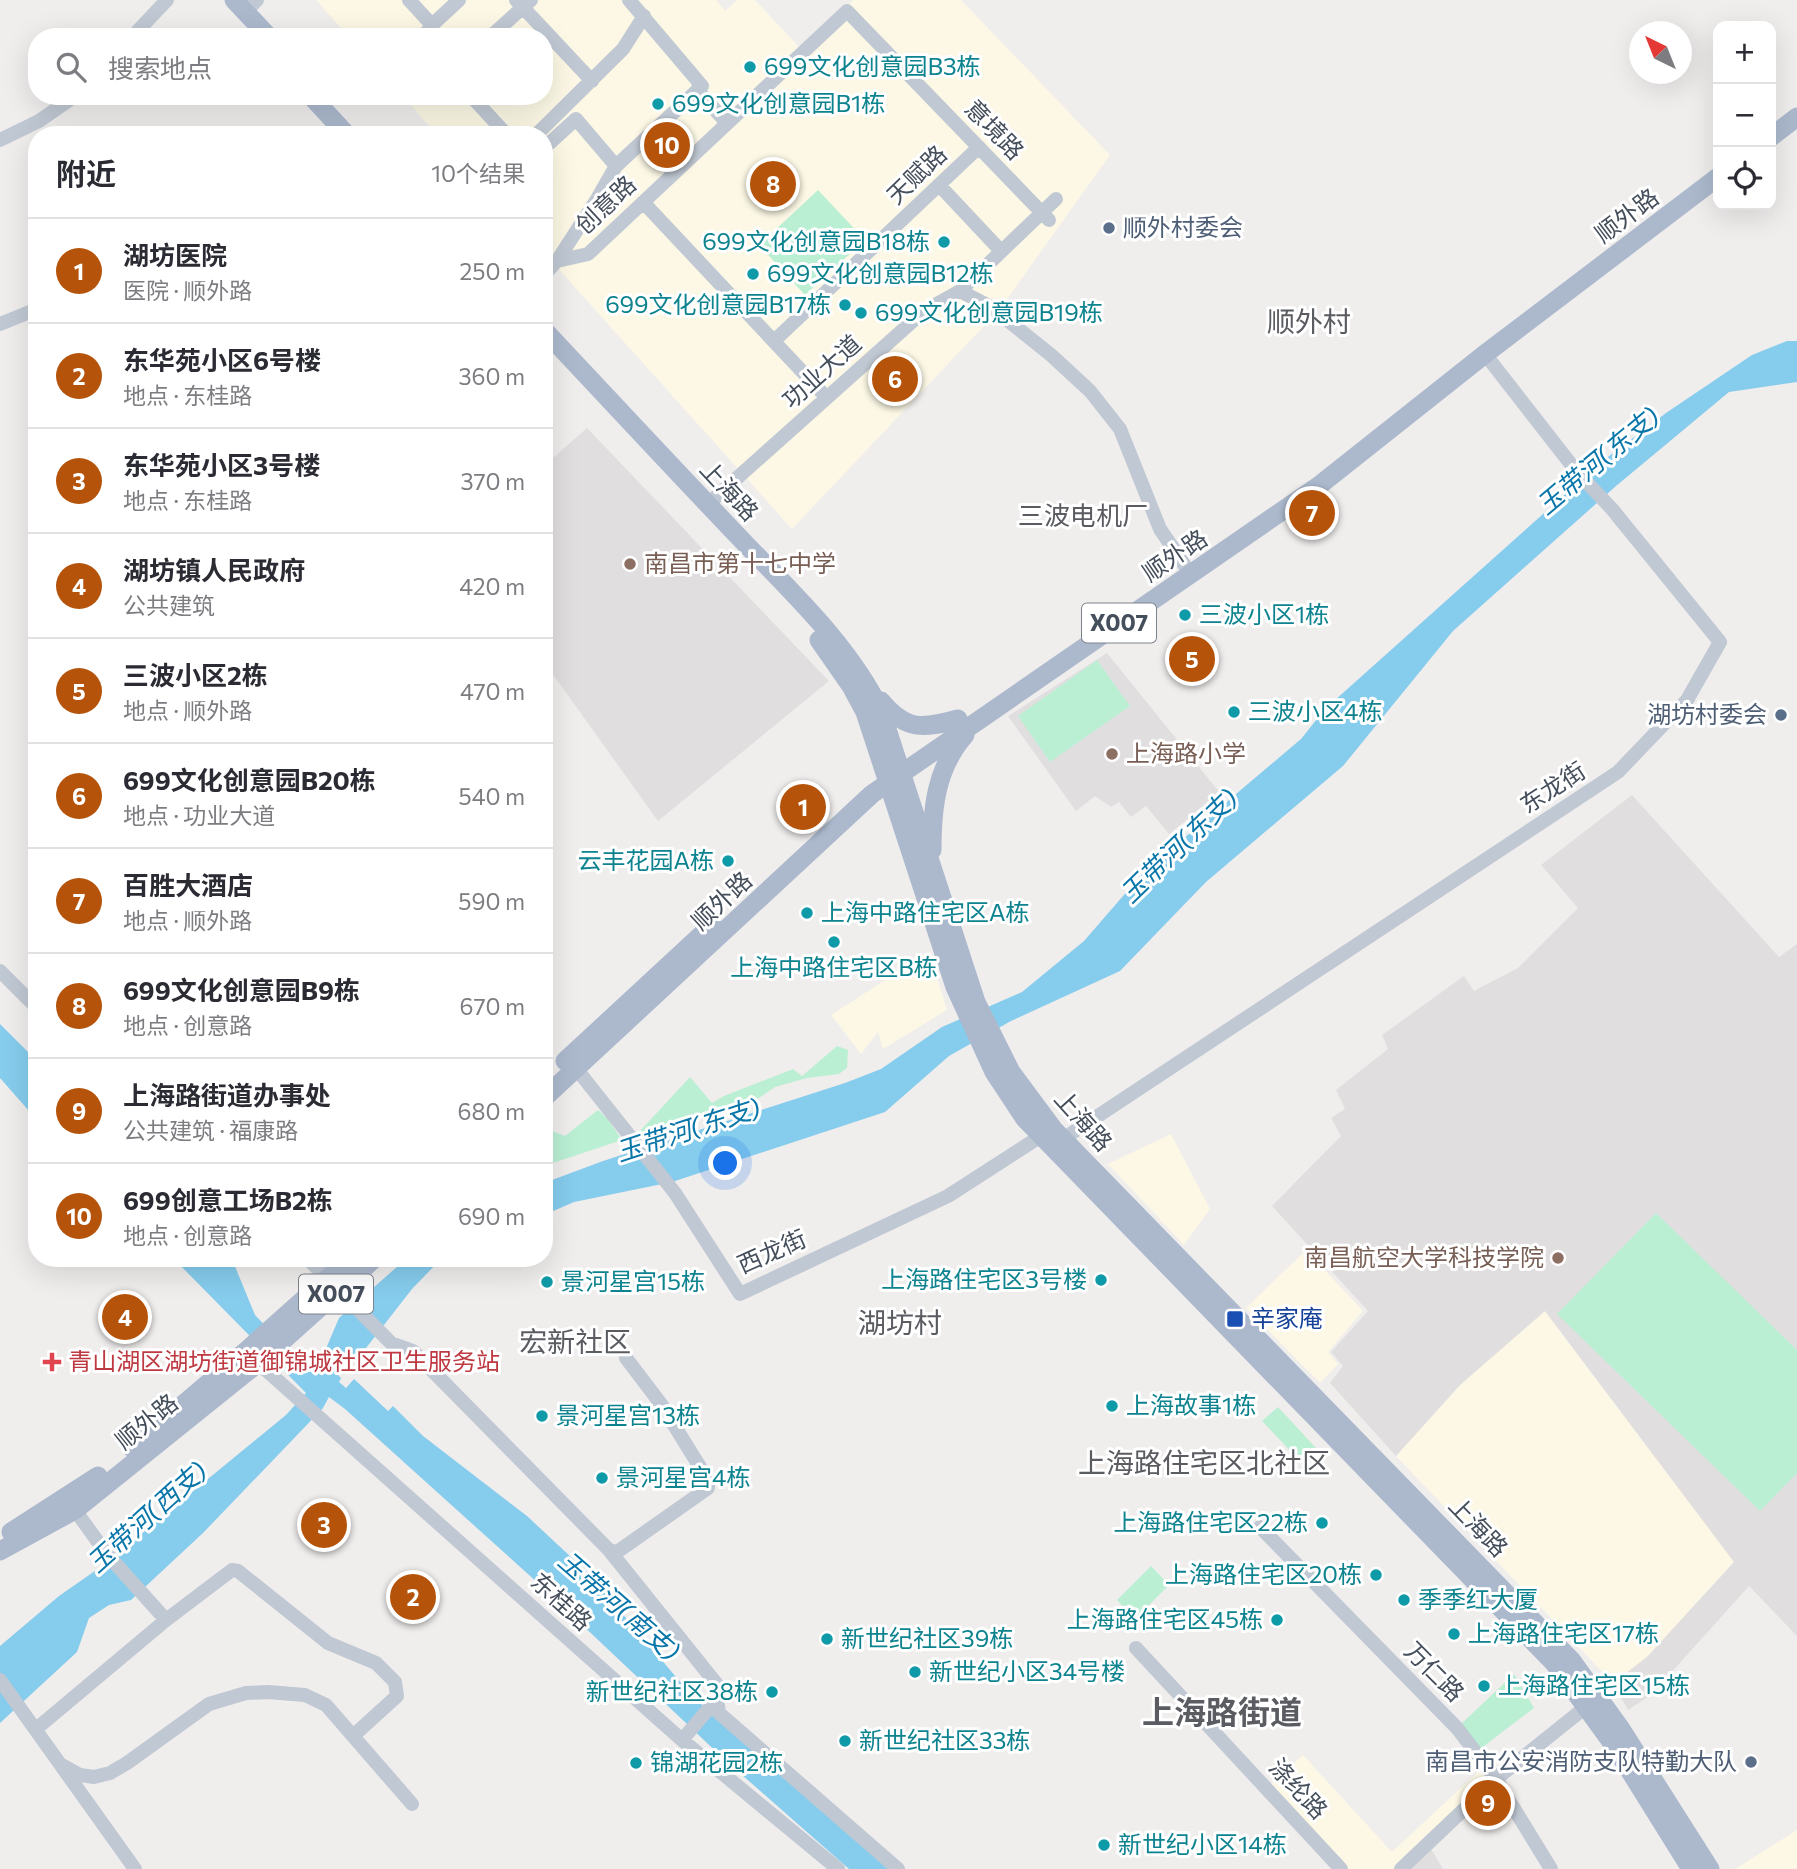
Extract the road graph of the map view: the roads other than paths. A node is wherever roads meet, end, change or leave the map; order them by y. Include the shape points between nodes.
1 (167, 0) edge
2 (220, 0) edge
3 (409, 0) edge
4 (459, 0) edge
5 (629, 0) edge
6 (524, 3) edge
7 (246, 4) edge
8 (847, 11) joint
9 (643, 16) junction
10 (141, 28) edge
11 (246, 28) edge
12 (263, 28) edge
13 (425, 28) edge
14 (430, 28) edge
15 (499, 28) edge
16 (546, 28) edge
17 (553, 36) edge
18 (592, 81) junction
19 (697, 90) junction
20 (1797, 101) edge
21 (62, 105) edge
22 (319, 105) edge
23 (333, 105) edge
24 (479, 105) edge
25 (1776, 117) edge
26 (1797, 117) edge
27 (727, 123) junction
28 (28, 126) edge
29 (29, 126) edge
30 (339, 126) edge
31 (353, 126) edge
32 (499, 126) edge
33 (545, 126) edge
34 (1776, 133) edge
35 (0, 140) edge
36 (553, 140) edge
37 (979, 147) junction
38 (1713, 165) edge
39 (616, 166) junction
40 (1713, 181) edge
41 (939, 185) junction
42 (1056, 199) dead end
43 (643, 202) junction
44 (1046, 216) junction
45 (1001, 251) junction
46 (557, 261) junction
47 (553, 265) edge
48 (960, 291) junction
49 (28, 313) edge
50 (0, 324) edge
51 (553, 340) edge
52 (774, 341) junction
53 (553, 354) edge
54 (1485, 354) junction
55 (827, 398) junction
56 (708, 504) junction
57 (1185, 566) junction
58 (870, 688) junction
59 (958, 719) junction
60 (979, 719) junction
61 (892, 771) junction
62 (932, 869) junction
63 (0, 971) edge
64 (28, 999) edge
65 (971, 1007) junction
66 (572, 1064) junction
67 (1003, 1072) junction
68 (553, 1075) edge
69 (553, 1087) edge
70 (1041, 1136) junction
71 (1063, 1139) junction
72 (316, 1267) edge
73 (347, 1267) edge
74 (365, 1267) edge
75 (340, 1291) junction
76 (252, 1357) junction
77 (626, 1358) dead end
78 (75, 1510) junction
79 (1260, 1527) dead end
80 (0, 1538) edge
81 (609, 1549) junction
82 (0, 1551) edge
83 (166, 1620) junction
84 (1136, 1648) dead end
85 (0, 1680) edge
86 (717, 1699) junction
87 (1587, 1706) junction
88 (33, 1725) junction
89 (353, 1736) junction
90 (684, 1737) junction
91 (62, 1766) junction
92 (1496, 1779) junction
93 (412, 1804) dead end
94 (135, 1869) edge
95 (838, 1869) edge
96 (898, 1869) edge
97 (1341, 1869) edge
98 (1401, 1869) edge
99 (1551, 1869) edge
100 (1691, 1869) edge
101 (1710, 1869) edge

1 - 10 street
2 - 11 main road
3 - 13 street
4 - 14 street
5 - 9 street
6 - 15 street
6 - 16 street
7 - 12 main road
8 - 27 street, 创意路
8 - 37 street, 意境路
9 - 18 street via 623,49
9 - 19 street via 702,86
17 - 18 street
18 - 33 street
19 - 27 street
19 - 39 street
20 - 25 main road
21 - 29 street
22 - 30 main road
23 - 31 main road
24 - 32 street
26 - 34 main road
27 - 43 street, 创意路
28 - 35 street
36 - 39 street via 576,119
37 - 41 street, 天赋路
37 - 44 street, 意境路
38 - 57 main road, 顺外路 via 1268,508
39 - 46 street
40 - 54 main road, 顺外路 / X007
41 - 45 street
41 - 52 street, 天赋路
42 - 44 street, 功业大道
43 - 46 street, 创意路 via 588,254
43 - 52 street
44 - 45 street, 功业大道
45 - 48 street, 功业大道
46 - 47 street
48 - 55 street, 功业大道 via 925,311
48 - 57 street via 991,307 1090,391 1120,429 1160,530
49 - 50 street
51 - 56 main road, 上海路
52 - 55 street
53 - 61 main road, 上海路 via 804,621 851,686
54 - 60 main road, 顺外路 / X007 via 1270,521
54 - 71 street, 东龙街 via 1720,642 1687,700 1618,772
55 - 56 street, 功业大道
56 - 58 main road, 上海路 via 820,625
57 - 59 main road, 顺外路
58 - 59 main road via 897,718 911,725 930,727
58 - 61 main road, 上海路 via 881,710
59 - 61 main road, 顺外路
60 - 61 main road, 顺外路 / X007
60 - 62 main road via 949,757 937,784
61 - 62 main road, 上海路
61 - 65 main road, 上海路 via 955,987
61 - 66 main road, 顺外路 via 844,804
62 - 65 main road, 上海路
63 - 64 street
65 - 67 main road, 上海路
66 - 68 main road, 顺外路
66 - 69 main road, 顺外路
66 - 70 street, 西龙街 via 675,1193 740,1294 948,1196
67 - 70 main road, 上海路 via 1024,1119
67 - 71 main road, 上海路
70 - 87 main road, 上海路 via 1545,1653
71 - 101 main road, 上海路 via 1572,1661 1621,1728
72 - 75 street
73 - 75 main road, 顺外路
74 - 75 main road, 顺外路 / X007
75 - 76 main road, 顺外路 via 291,1322
75 - 81 street via 391,1343 412,1351
76 - 78 main road, 顺外路
76 - 80 main road, 顺外路 via 89,1484
76 - 90 street, 东桂路
77 - 81 street via 661,1404 708,1480 708,1488 629,1546 617,1552
78 - 82 main road, 顺外路
78 - 83 street via 106,1553
79 - 92 street, 万仁路 via 1457,1728
81 - 86 street via 723,1692
83 - 88 street
83 - 89 street via 220,1578 238,1571 328,1643 376,1663 395,1682 397,1696
84 - 97 street, 涤纶路
85 - 88 street
86 - 90 street
86 - 96 street via 719,1713
87 - 92 street
87 - 100 main road, 上海路
88 - 91 street
89 - 91 street via 326,1705 305,1695 246,1693 209,1704 110,1773 80,1775
89 - 93 street
90 - 95 street, 东桂路
91 - 94 street
92 - 98 street
92 - 99 street, 万仁路

